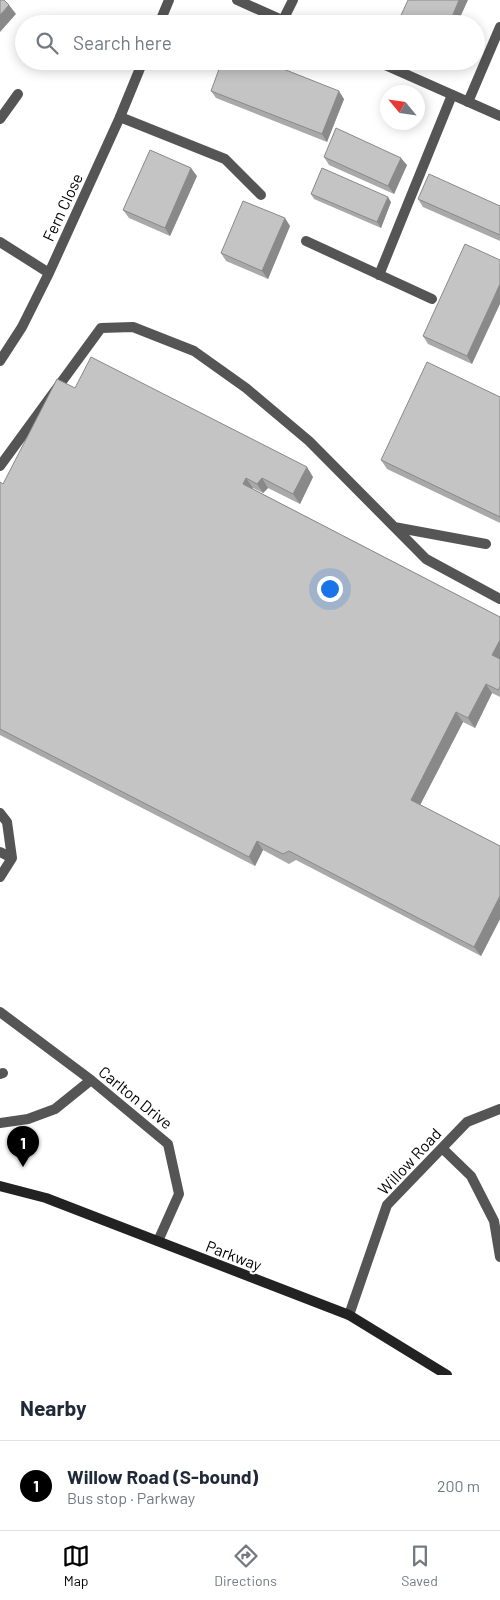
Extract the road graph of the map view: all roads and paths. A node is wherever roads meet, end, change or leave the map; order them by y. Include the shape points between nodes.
1 (170, 0) edge
2 (237, 0) edge
3 (293, 0) edge
4 (163, 15) edge
5 (271, 15) edge
6 (289, 15) edge
7 (500, 27) edge
8 (485, 62) edge
9 (139, 70) edge
10 (396, 70) edge
11 (482, 70) edge
12 (18, 94) dead end
13 (452, 95) junction
14 (468, 102) junction
15 (500, 116) edge
16 (120, 117) junction
17 (0, 119) edge
18 (261, 195) dead end
19 (306, 241) dead end
20 (0, 242) edge
21 (48, 273) junction
22 (379, 275) junction
23 (432, 299) dead end
24 (0, 361) edge
25 (0, 466) edge
26 (394, 527) junction
27 (486, 544) dead end
28 (500, 599) edge
29 (0, 813) edge
30 (0, 852) edge
31 (12, 858) junction
32 (0, 877) edge
33 (0, 1012) edge
34 (91, 1080) junction
35 (500, 1109) edge
36 (0, 1124) edge
37 (442, 1148) junction
38 (0, 1186) edge
39 (158, 1241) junction
40 (500, 1257) edge
41 (349, 1315) junction
42 (447, 1375) edge

1 - 4 street
2 - 5 street
3 - 6 street
7 - 8 street
9 - 16 street, Fern Close
10 - 13 street
11 - 14 street
12 - 17 street
13 - 14 street
13 - 22 street
14 - 15 street
16 - 18 street via 225,159
16 - 21 street, Fern Close
19 - 22 street
20 - 21 street
21 - 24 street, Fern Close via 22,327
22 - 23 street
25 - 26 street via 101,328 133,327 194,351 246,388 309,441
26 - 27 street
26 - 28 street via 426,559
29 - 31 street via 7,822
30 - 31 street
31 - 32 street
33 - 34 street, Carlton Drive
34 - 36 street via 55,1109 28,1119
34 - 39 street, Carlton Drive via 168,1144 179,1194
35 - 37 street, Willow Road via 468,1122
37 - 40 street via 471,1176 494,1221
37 - 41 street, Willow Road via 387,1206
38 - 39 main road, Parkway via 46,1198
39 - 41 main road, Parkway
41 - 42 main road, Parkway

